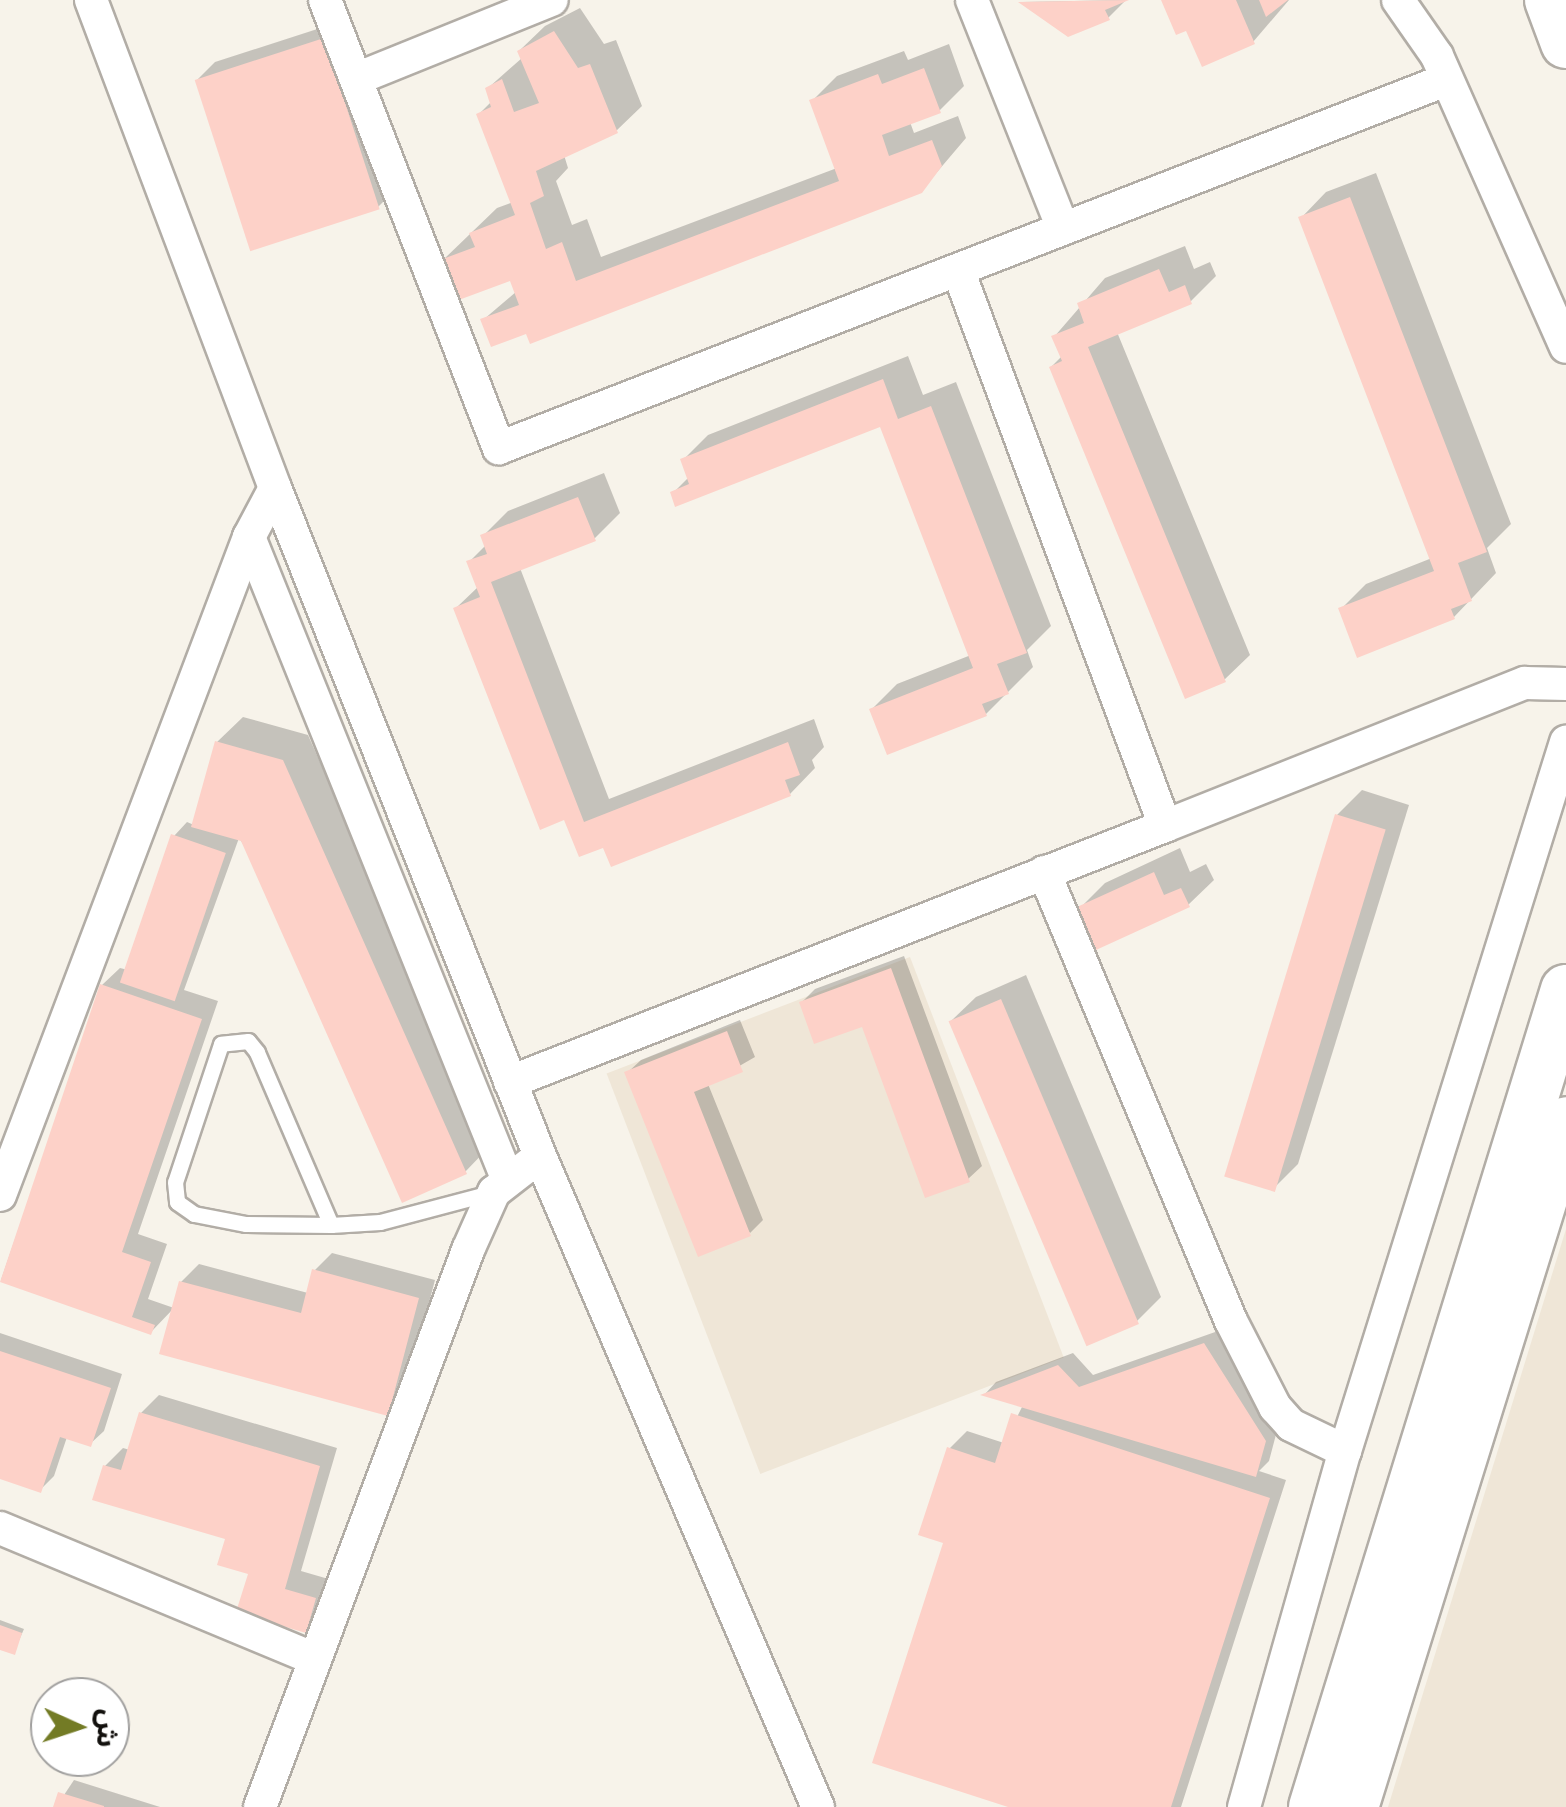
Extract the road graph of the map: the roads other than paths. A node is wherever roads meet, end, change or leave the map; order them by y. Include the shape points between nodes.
1 (91, 0) edge
2 (325, 0) edge
3 (552, 0) edge
4 (972, 0) edge
5 (1398, 0) edge
6 (1551, 0) edge
7 (1566, 12) edge
8 (1566, 44) edge
9 (356, 79) junction
10 (1446, 80) junction
11 (1063, 229) junction
12 (958, 270) junction
13 (1566, 347) edge
14 (274, 488) junction
15 (249, 537) junction
16 (1566, 684) edge
17 (1566, 742) edge
18 (1165, 826) junction
19 (1044, 872) junction
20 (1566, 990) edge
21 (510, 1082) junction
22 (1566, 1122) edge
23 (540, 1156) junction
24 (500, 1185) junction
25 (0, 1194) edge
26 (331, 1225) junction
27 (1345, 1451) junction
28 (0, 1528) edge
29 (314, 1659) junction
30 (260, 1807) edge
31 (818, 1807) edge
32 (1244, 1807) edge
33 (1314, 1807) edge
34 (1353, 1807) edge

1 - 14 street
2 - 9 street
3 - 9 street
4 - 11 street
5 - 10 street
6 - 7 main road
6 - 8 main road
9 - 12 street via 499,448
10 - 11 street
10 - 13 street
11 - 12 street
12 - 18 street
14 - 15 street
14 - 21 street
15 - 24 street
15 - 25 street
16 - 18 street via 1525,683
17 - 27 street
18 - 19 street
19 - 21 street
19 - 27 street via 1231,1320 1275,1407 1291,1425
20 - 33 main road
21 - 23 street
22 - 34 main road
23 - 24 street
23 - 31 street
24 - 26 lane via 380,1222
24 - 29 street
26 - 26 lane via 246,1224 194,1214 178,1202 175,1182 221,1044 248,1041 257,1052
27 - 32 street
28 - 29 street
29 - 30 street

